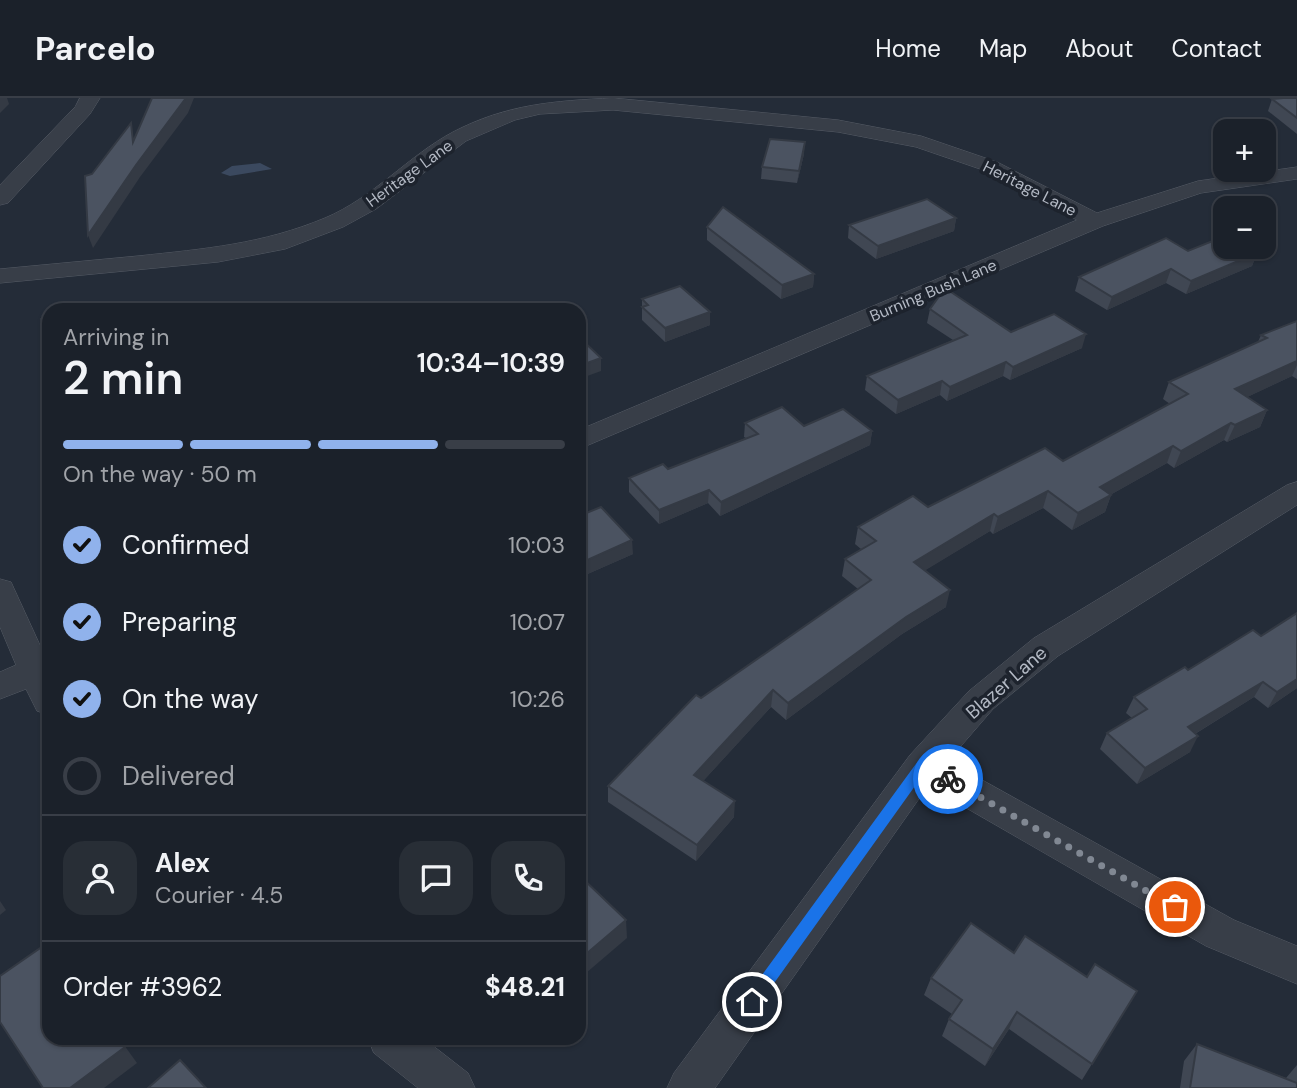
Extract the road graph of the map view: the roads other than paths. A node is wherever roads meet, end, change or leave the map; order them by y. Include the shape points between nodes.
1 (90, 98) edge
2 (1297, 173) edge
3 (0, 198) edge
4 (1095, 221) junction
5 (0, 276) edge
6 (586, 437) edge
7 (1297, 492) edge
8 (0, 590) edge
9 (42, 666) edge
10 (42, 668) edge
11 (0, 686) edge
12 (923, 765) junction
13 (1297, 965) edge
14 (398, 1045) edge
15 (453, 1088) edge
16 (689, 1088) edge

1 - 3 street
2 - 4 street, Burning Bush Lane via 1198,187
4 - 5 street, Heritage Lane via 990,166 921,142 838,127 577,104 508,116 459,137 368,204 277,244 218,255
4 - 6 street, Burning Bush Lane
7 - 12 street, Blazer Lane via 1046,647 981,700
8 - 9 street
10 - 11 street
12 - 13 street via 1220,933
12 - 16 street, Blazer Lane
14 - 15 street

